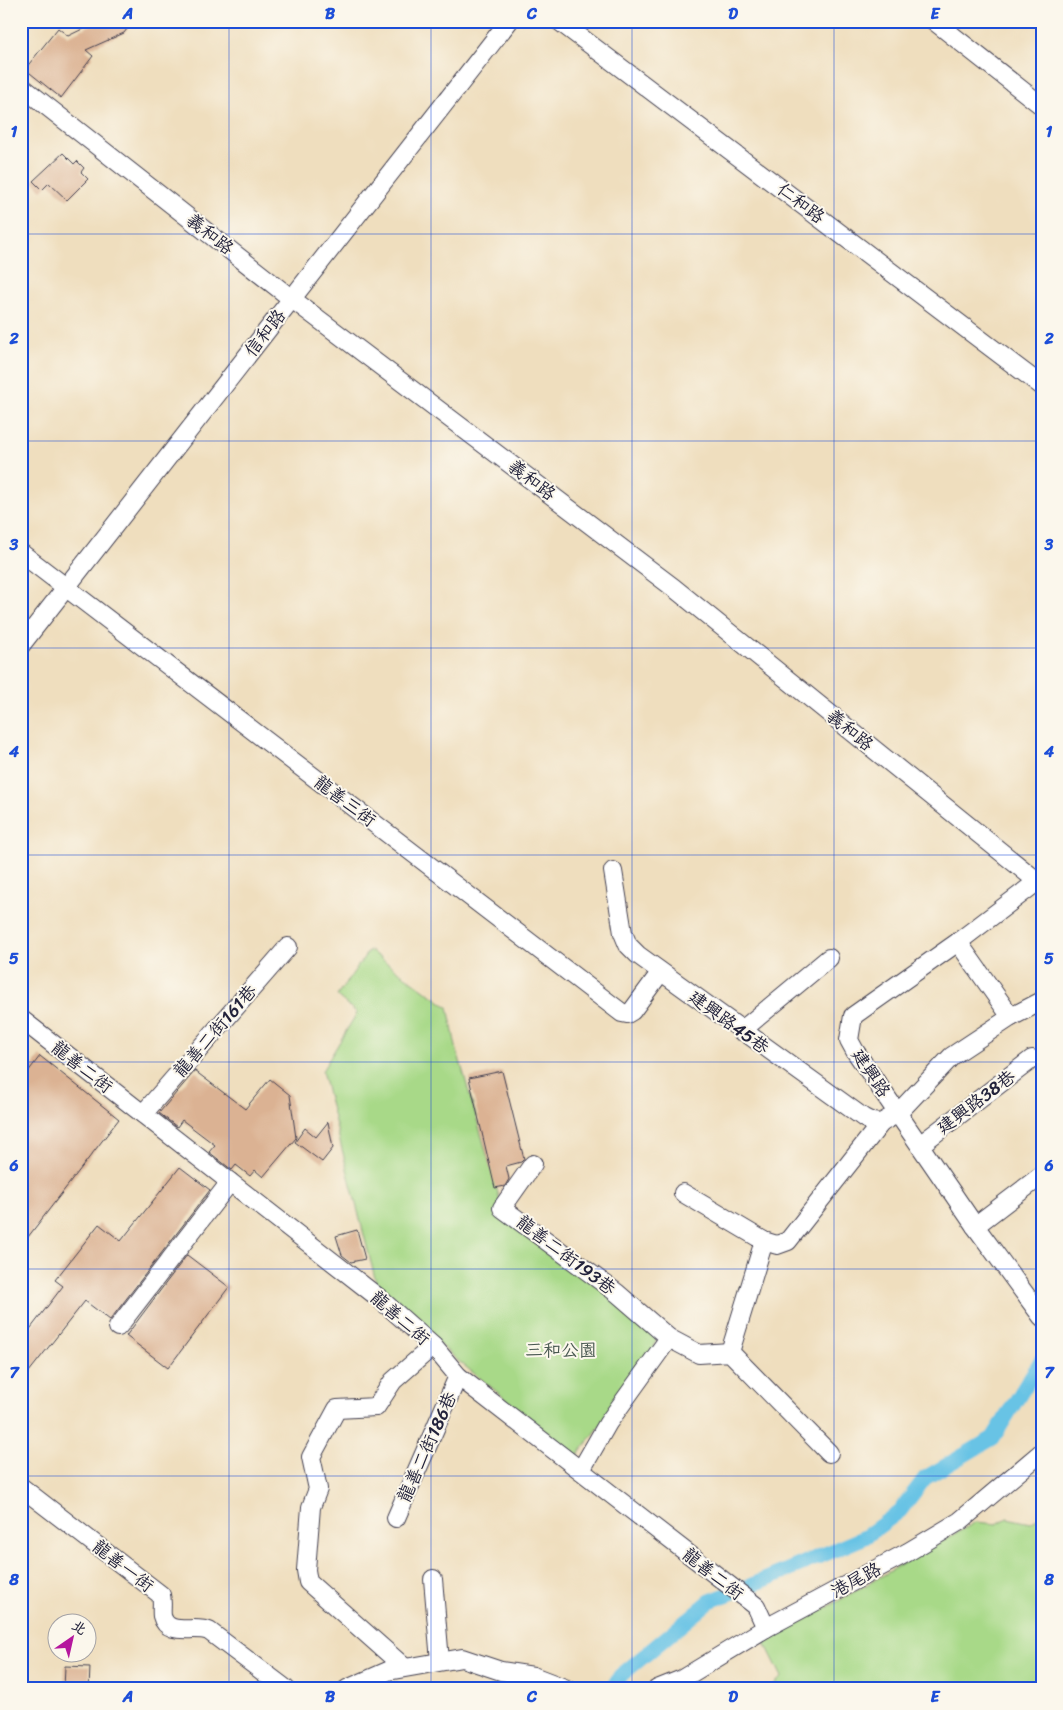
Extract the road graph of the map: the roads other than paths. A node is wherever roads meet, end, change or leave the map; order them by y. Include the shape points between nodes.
1 (510, 21) edge
2 (558, 21) edge
3 (934, 21) edge
4 (21, 86) edge
5 (1042, 106) edge
6 (292, 299) junction
7 (1042, 386) edge
8 (21, 553) edge
9 (66, 588) junction
10 (21, 645) edge
11 (614, 871) dead end
12 (1040, 880) edge
13 (958, 942) junction
14 (288, 947) dead end
15 (829, 958) dead end
16 (660, 972) junction
17 (1042, 1001) edge
18 (1011, 1017) junction
19 (21, 1019) edge
20 (741, 1031) junction
21 (1032, 1059) dead end
22 (898, 1113) junction
23 (143, 1114) junction
24 (881, 1123) junction
25 (920, 1145) junction
26 (533, 1164) dead end
27 (1042, 1175) edge
28 (230, 1182) junction
29 (683, 1193) dead end
30 (975, 1226) junction
31 (764, 1241) junction
32 (1042, 1317) edge
33 (118, 1327) dead end
34 (669, 1338) junction
35 (433, 1346) junction
36 (730, 1352) junction
37 (458, 1376) junction
38 (1042, 1452) edge
39 (829, 1453) dead end
40 (581, 1470) junction
41 (21, 1487) edge
42 (396, 1518) dead end
43 (433, 1579) dead end
44 (766, 1628) junction
45 (440, 1661) junction
46 (404, 1667) junction
47 (286, 1689) edge
48 (347, 1689) edge
49 (567, 1689) edge
50 (657, 1689) edge

1 - 6 street, 信和路
2 - 7 street, 仁和路
3 - 5 street
4 - 6 street, 義和路
6 - 9 street, 信和路
6 - 12 street, 義和路 via 674,588
8 - 9 street, 龍善三街
9 - 10 street, 信和路
9 - 16 street, 龍善三街 via 622,1013 632,1011
11 - 16 street, 建興路45巷 via 623,933 628,945
12 - 13 street, 建興路
13 - 18 street
13 - 22 street, 建興路 via 853,1016 849,1040
14 - 23 street, 龍善二街161巷
15 - 20 street
16 - 20 street, 建興路45巷
17 - 18 street
18 - 22 street via 952,1056
19 - 23 street, 龍善二街
20 - 24 street, 建興路45巷 via 864,1118
21 - 25 street, 建興路38巷
22 - 24 street
22 - 25 street, 建興路
23 - 28 street, 龍善二街
24 - 31 street via 788,1241 777,1245
25 - 30 street, 建興路
26 - 34 street, 龍善二街193巷 via 502,1208 617,1293
27 - 30 street
28 - 33 street
28 - 35 street, 龍善二街 via 379,1298
29 - 31 street
30 - 32 street, 建興路
31 - 36 street
34 - 36 street, 龍善二街193巷 via 700,1354
34 - 40 street via 608,1423
35 - 37 street, 龍善二街
35 - 46 street via 393,1381 376,1407 337,1409 311,1457 318,1489 311,1507 308,1582
36 - 39 street
37 - 40 street, 龍善二街
37 - 42 street, 龍善二街186巷
38 - 44 street, 港尾路 via 960,1521
40 - 44 street, 龍善二街 via 756,1606
41 - 47 street, 龍善一街 via 161,1595 162,1616 169,1626 209,1632
43 - 45 street
44 - 50 street, 港尾路 via 682,1679
45 - 46 street
45 - 49 street via 462,1658 501,1671 533,1676
46 - 48 street

